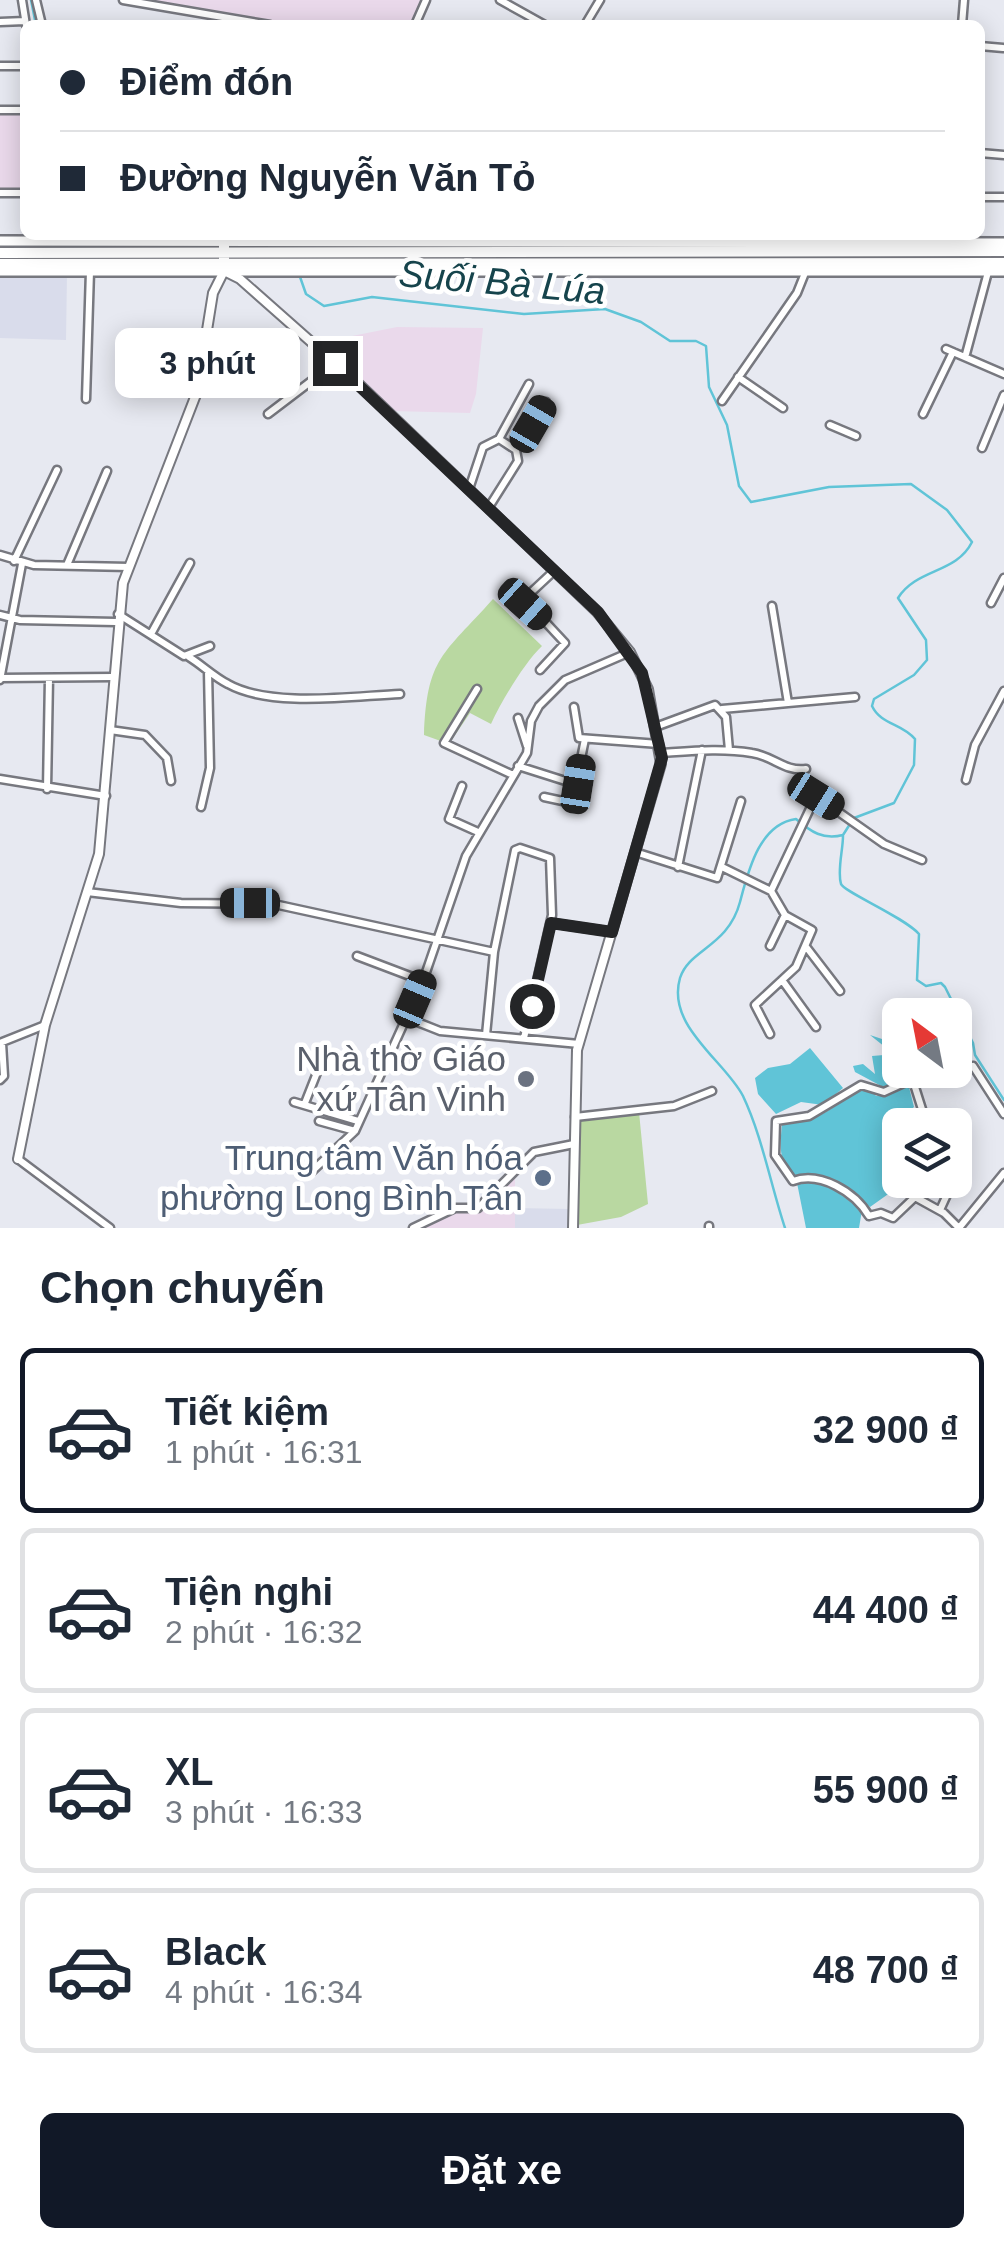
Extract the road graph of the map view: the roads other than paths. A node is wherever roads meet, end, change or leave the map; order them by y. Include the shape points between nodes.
1 (123, 0) edge
2 (500, 0) edge
3 (239, 20) edge
4 (537, 20) edge
5 (137, 240) edge
6 (171, 240) edge
7 (0, 241) edge
8 (48, 243) edge
9 (1004, 243) edge
10 (496, 244) edge
11 (645, 244) edge
12 (795, 244) edge
13 (1004, 251) edge
14 (0, 252) edge
15 (225, 252) edge
16 (347, 253) edge
17 (947, 254) edge
18 (288, 258) junction
19 (304, 258) junction
20 (1004, 263) edge
21 (0, 267) edge
22 (807, 269) junction
23 (90, 270) junction
24 (988, 272) junction
25 (1004, 272) edge
26 (152, 342) dead end
27 (208, 342) junction
28 (966, 354) junction
29 (335, 363) junction
30 (1004, 374) edge
31 (738, 376) junction
32 (529, 384) dead end
33 (1004, 395) edge
34 (86, 399) dead end
35 (722, 401) dead end
36 (546, 402) dead end
37 (783, 408) dead end
38 (268, 414) dead end
39 (923, 414) dead end
40 (830, 425) dead end
41 (856, 436) dead end
42 (499, 439) junction
43 (982, 448) dead end
44 (516, 450) junction
45 (57, 470) dead end
46 (107, 471) dead end
47 (469, 490) junction
48 (489, 507) junction
49 (0, 555) edge
50 (18, 562) junction
51 (190, 563) dead end
52 (67, 565) junction
53 (130, 567) junction
54 (556, 570) junction
55 (1004, 578) edge
56 (991, 603) dead end
57 (772, 606) dead end
58 (0, 615) edge
59 (12, 618) junction
60 (116, 618) junction
61 (151, 634) junction
62 (210, 646) dead end
63 (630, 652) junction
64 (189, 657) junction
65 (208, 669) junction
66 (540, 670) dead end
67 (112, 677) junction
68 (50, 678) junction
69 (0, 679) edge
70 (476, 688) dead end
71 (1004, 692) edge
72 (400, 694) dead end
73 (855, 697) dead end
74 (788, 703) junction
75 (574, 706) dead end
76 (722, 709) junction
77 (518, 718) dead end
78 (658, 726) junction
79 (110, 730) junction
80 (585, 739) junction
81 (528, 748) junction
82 (660, 748) junction
83 (702, 750) junction
84 (729, 750) junction
85 (518, 766) junction
86 (806, 770) dead end
87 (512, 774) junction
88 (0, 779) edge
89 (966, 780) dead end
90 (171, 781) dead end
91 (578, 785) junction
92 (462, 786) dead end
93 (47, 789) junction
94 (106, 796) junction
95 (544, 797) dead end
96 (740, 801) dead end
97 (201, 807) dead end
98 (478, 832) junction
99 (635, 852) junction
100 (922, 860) dead end
101 (678, 867) junction
102 (724, 868) junction
103 (771, 891) junction
104 (87, 892) junction
105 (785, 915) junction
106 (551, 923) junction
107 (612, 932) junction
108 (436, 942) junction
109 (770, 946) dead end
110 (808, 948) junction
111 (494, 952) junction
112 (357, 956) dead end
113 (423, 980) junction
114 (782, 980) junction
115 (840, 991) dead end
116 (407, 1018) junction
117 (46, 1025) junction
118 (816, 1027) dead end
119 (486, 1034) junction
120 (770, 1034) dead end
121 (524, 1038) junction
122 (1, 1042) edge
123 (578, 1044) junction
124 (320, 1065) dead end
125 (973, 1066) dead end
126 (0, 1080) edge
127 (712, 1091) dead end
128 (300, 1093) dead end
129 (294, 1102) dead end
130 (306, 1104) junction
131 (922, 1108) edge
132 (1004, 1114) edge
133 (574, 1117) junction
134 (318, 1121) dead end
135 (358, 1122) junction
136 (355, 1130) junction
137 (574, 1144) junction
138 (18, 1158) joint
139 (1004, 1173) edge
140 (308, 1175) dead end
141 (914, 1198) edge
142 (917, 1198) edge
143 (946, 1198) edge
144 (940, 1210) junction
145 (100, 1227) edge
146 (110, 1228) edge
147 (413, 1228) edge
148 (573, 1228) edge

1 - 3 street
2 - 4 street
5 - 8 main road
6 - 15 main road
7 - 8 main road
8 - 14 highway
8 - 15 highway
9 - 17 main road
10 - 11 highway
10 - 16 highway
11 - 12 highway
12 - 17 highway
13 - 17 highway
15 - 18 highway
15 - 18 main road
15 - 21 highway
15 - 23 main road
15 - 27 street
15 - 29 street via 240,280
16 - 19 highway
16 - 19 main road
16 - 22 highway via 592,268
17 - 20 highway
17 - 22 highway
17 - 24 main road
18 - 19 highway
18 - 19 main road
21 - 23 main road
22 - 31 street
23 - 34 street
24 - 25 main road
24 - 28 street
26 - 27 street
27 - 53 street via 186,425
28 - 30 street
28 - 39 street via 950,350
29 - 38 street
29 - 47 street
31 - 35 street
31 - 37 street
32 - 42 street
33 - 43 street
36 - 44 street
40 - 41 street
42 - 44 street
42 - 47 street via 482,447
44 - 48 street via 518,462
45 - 50 street
46 - 52 street
47 - 48 street
48 - 54 street
49 - 50 street
50 - 52 street
50 - 59 street
51 - 61 street
52 - 53 street
53 - 60 street
54 - 63 street
54 - 66 street via 524,599 564,639
55 - 56 street
57 - 74 street
58 - 59 street
59 - 60 street
59 - 69 street
60 - 61 street
60 - 67 street
61 - 64 street
62 - 64 street
63 - 78 street
63 - 81 street via 556,685 531,721
64 - 65 street
65 - 72 street via 250,692 305,698
65 - 97 street via 210,768
67 - 68 street
67 - 79 street
68 - 69 street
68 - 93 street
70 - 87 street via 444,743
71 - 89 street via 975,745
73 - 74 street
74 - 76 street
75 - 80 street via 577,735
76 - 78 street via 707,704
76 - 84 street
77 - 81 street
78 - 82 street
79 - 90 street via 145,735 167,758
79 - 94 street
80 - 82 street
80 - 91 street
81 - 85 street
82 - 83 street
82 - 99 street
83 - 84 street
83 - 101 street
84 - 86 street
85 - 87 street
85 - 91 street
87 - 98 street
88 - 93 street
91 - 95 street via 572,803
92 - 98 street via 448,820
93 - 94 street
94 - 104 street
96 - 102 street
98 - 108 street
99 - 101 street
99 - 107 street
100 - 103 street via 902,854 816,796
101 - 102 street via 712,878
102 - 103 street
103 - 105 street
104 - 108 street via 274,904
104 - 117 street
105 - 109 street
105 - 110 street via 812,930
106 - 107 street
106 - 111 street via 550,858 516,849
106 - 121 street
107 - 123 street
108 - 111 street
108 - 113 street
110 - 114 street
110 - 115 street
111 - 119 street
112 - 113 street
113 - 116 street
114 - 118 street
114 - 120 street via 754,1007
116 - 119 street via 423,1028
116 - 135 street
117 - 122 street
117 - 138 street
119 - 121 street
121 - 123 street
122 - 126 street
123 - 133 street
124 - 130 street
125 - 132 street
127 - 133 street via 674,1106
128 - 130 street
129 - 130 street
130 - 135 street
131 - 141 street via 914,1084 884,1092 861,1085 810,1116 776,1121 775,1155 793,1181 816,1178 869,1216 893,1218
133 - 137 street
134 - 136 street
135 - 136 street
136 - 140 street
137 - 147 street via 534,1152 482,1206 455,1208
137 - 148 street
138 - 145 street via 102,1219
139 - 144 street via 959,1228
142 - 144 street
143 - 144 street
145 - 146 street

